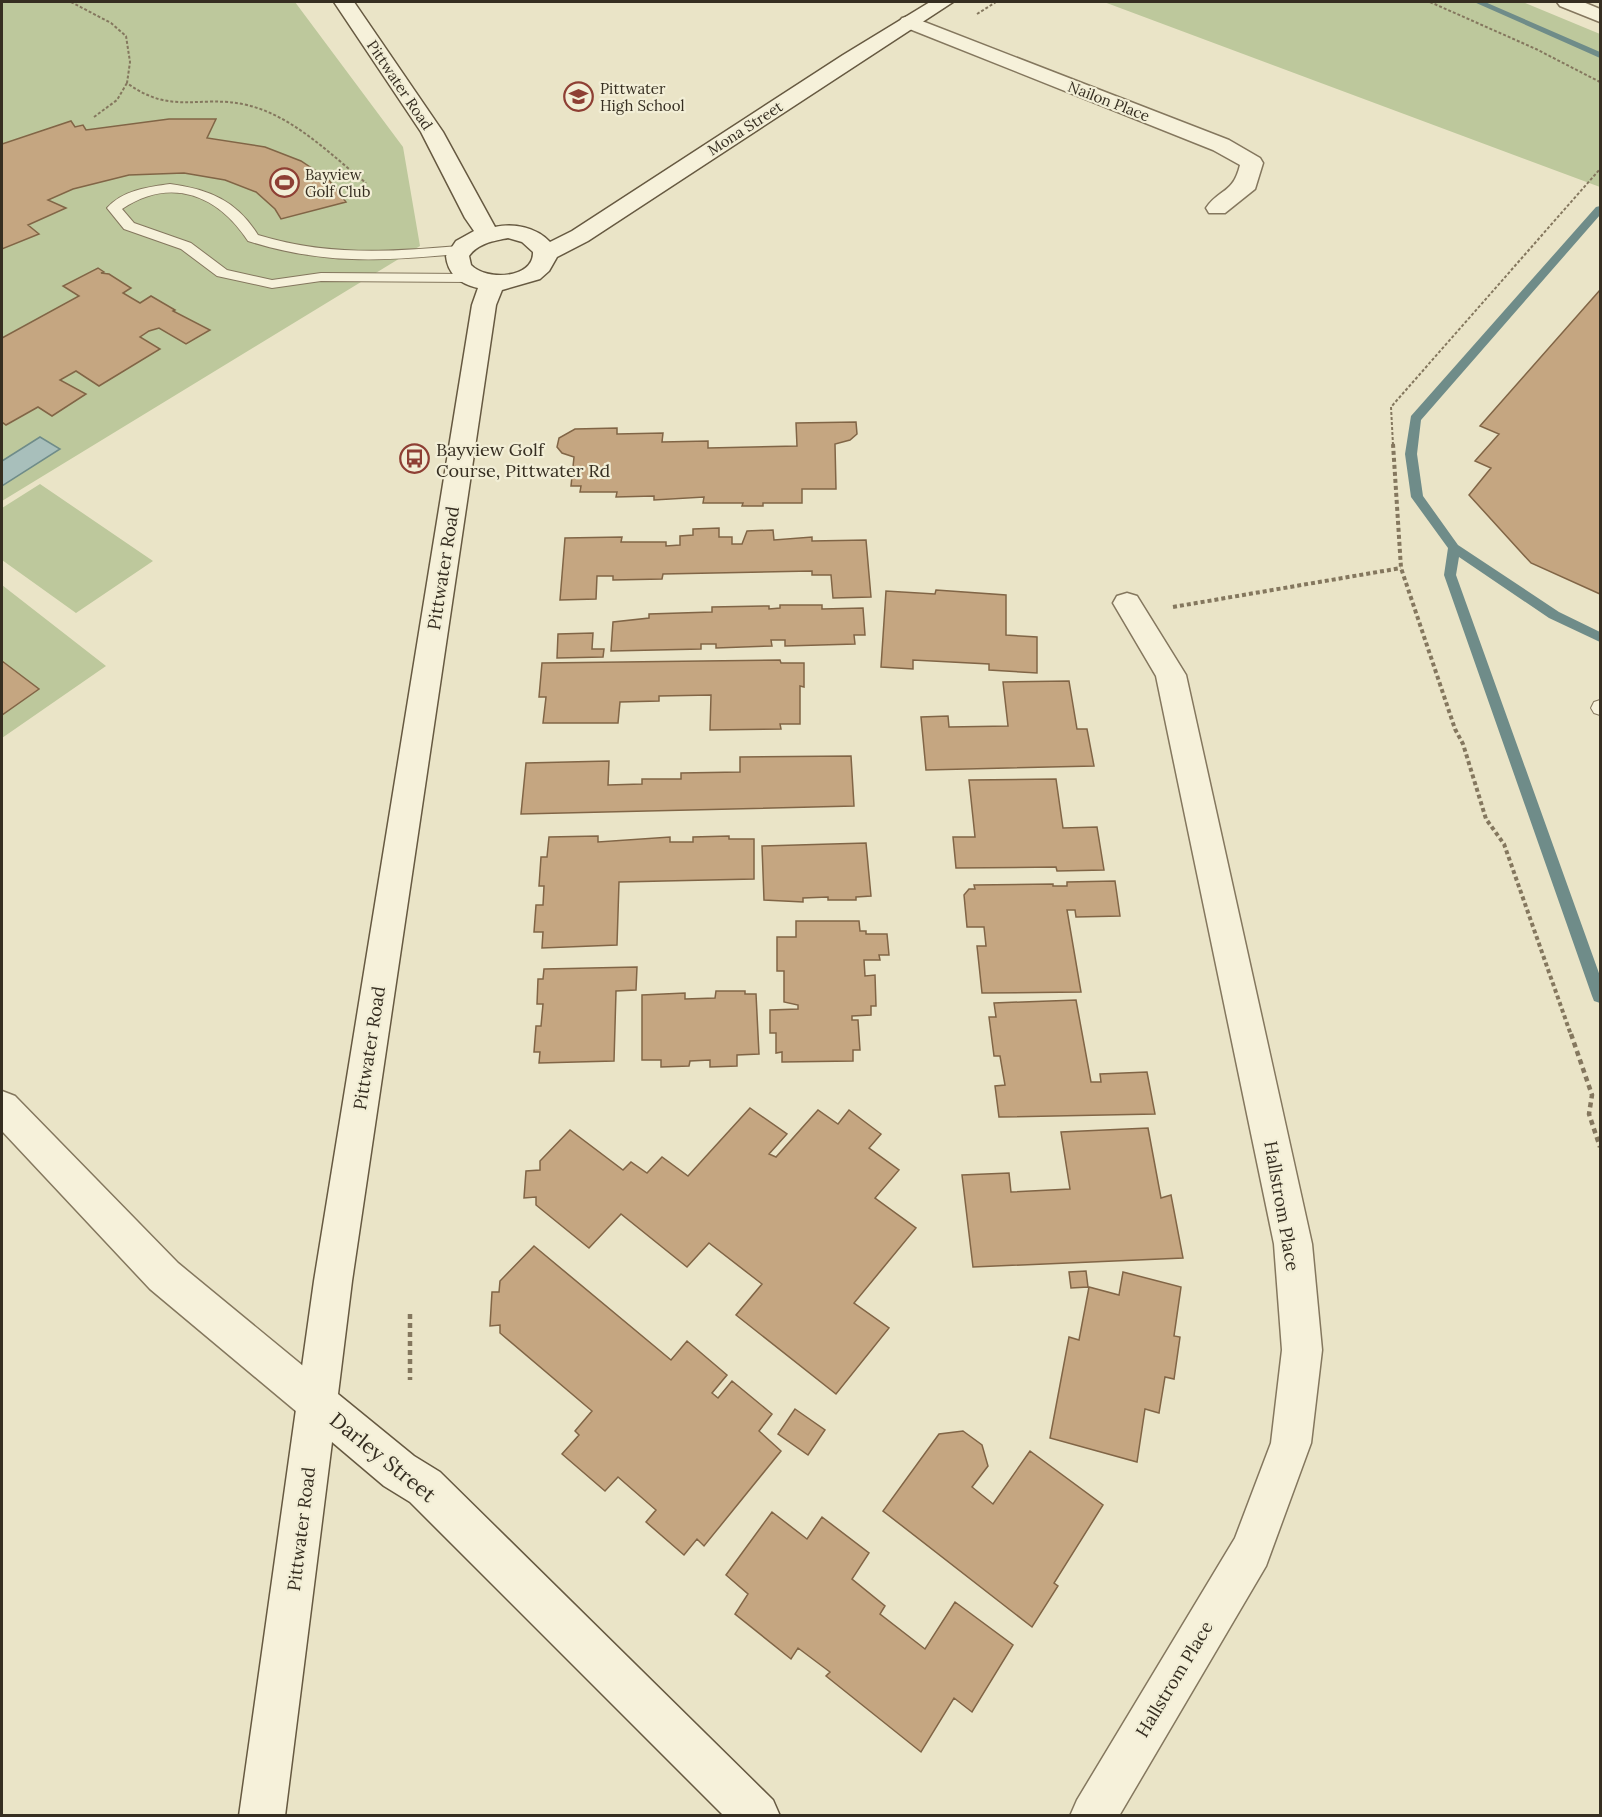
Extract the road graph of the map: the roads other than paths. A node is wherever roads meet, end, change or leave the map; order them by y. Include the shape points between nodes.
1 (344, 2) edge
2 (943, 2) edge
3 (1567, 2) edge
4 (1600, 16) edge
5 (909, 22) junction
6 (1217, 208) dead end
7 (488, 234) junction
8 (459, 250) junction
9 (546, 253) junction
10 (481, 281) junction
11 (1127, 603) road end
12 (2, 1107) edge
13 (317, 1403) junction
14 (262, 1815) edge
15 (757, 1815) edge
16 (1093, 1815) edge

1 - 7 street, Pittwater Road via 432,132
2 - 5 street, Mona Street
3 - 4 street
5 - 6 street, Nailon Place via 1221,145 1252,163 1247,184
5 - 9 street, Mona Street via 580,236
7 - 8 street via 476,237
7 - 9 street via 526,234 540,242
8 - 10 street via 459,270
8 - 10 lane via 360,259 289,251 253,238 246,223 226,204 207,195 177,189 137,194 114,208 129,226 186,246 222,273 272,284 321,276
9 - 10 street via 543,265 531,275 513,282
10 - 13 street, Pittwater Road via 484,305
11 - 16 street, Hallstrom Place via 1170,675 1293,1244 1302,1350 1291,1443 1251,1551
12 - 13 street, Darley Street via 164,1276
13 - 14 street, Pittwater Road
13 - 15 street, Darley Street via 399,1471 425,1487

